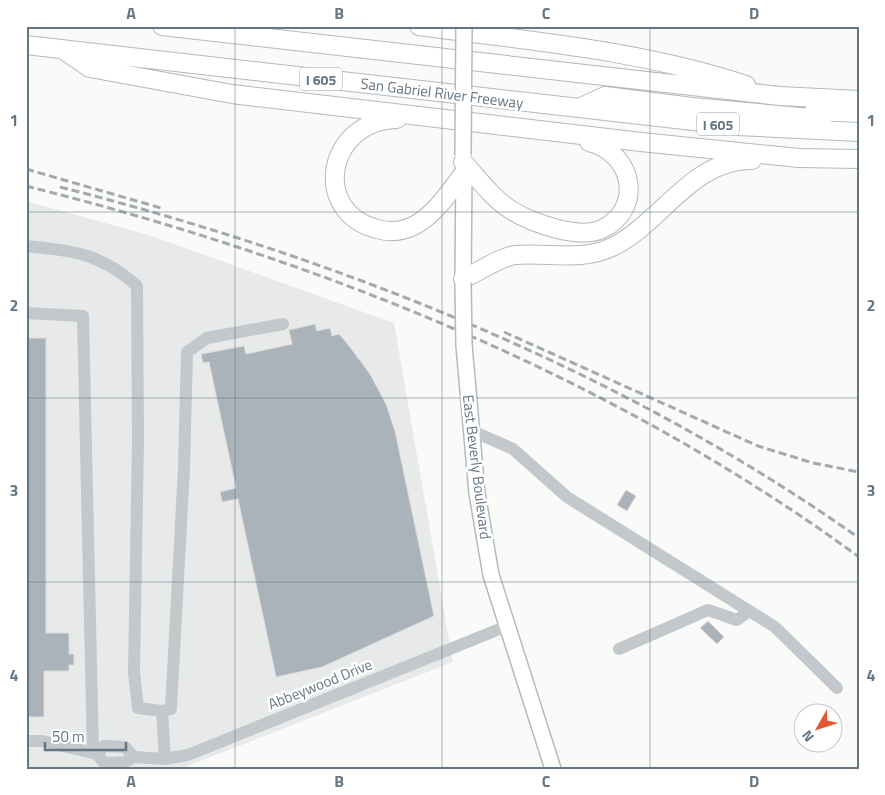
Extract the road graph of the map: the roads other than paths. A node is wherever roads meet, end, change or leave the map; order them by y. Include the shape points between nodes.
1 (162, 26) edge
2 (419, 26) edge
3 (464, 26) edge
4 (26, 45) edge
5 (62, 49) junction
6 (591, 75) junction
7 (780, 96) junction
8 (859, 100) edge
9 (579, 108) junction
10 (859, 113) edge
11 (440, 120) junction
12 (859, 120) edge
13 (532, 130) junction
14 (859, 132) edge
15 (800, 158) junction
16 (859, 159) edge
17 (463, 164) junction
18 (26, 246) edge
19 (463, 281) junction
20 (26, 313) edge
21 (283, 324) dead end
22 (470, 430) junction
23 (749, 611) junction
24 (507, 626) junction
25 (619, 649) dead end
26 (837, 688) dead end
27 (162, 711) junction
28 (26, 741) edge
29 (95, 754) junction
30 (165, 759) junction
31 (553, 769) edge

1 - 6 highway, I 605
2 - 7 highway via 581,48 708,72
3 - 17 main road, East Beverly Boulevard, bridge
4 - 5 highway, San Gabriel River Freeway / I 605
5 - 9 highway, San Gabriel River Freeway / I 605
5 - 11 highway via 90,68 232,94
6 - 7 highway, I 605
6 - 10 highway via 605,89 770,108
7 - 8 highway, I 605
9 - 12 highway via 605,96 805,118
9 - 14 highway, San Gabriel River Freeway / I 605 via 737,126
11 - 13 highway
11 - 17 highway via 396,119 366,126 354,134 342,147 335,165 335,180 344,206 354,218 369,227 386,232 403,230 427,217
13 - 15 highway
13 - 17 highway via 600,145 616,155 626,170 629,184 627,202 617,217 602,229 585,233 562,230 525,217 500,201
15 - 16 highway
15 - 19 highway via 743,160 714,169 688,185 628,238 611,248 564,257 513,255
17 - 19 main road, East Beverly Boulevard
18 - 27 street via 65,250 102,261 118,269 137,286 134,672 138,708
19 - 22 main road, East Beverly Boulevard, bridge
20 - 29 street via 83,316
21 - 27 street via 207,338 187,352 172,709
22 - 23 street via 513,449 567,497
22 - 24 main road, East Beverly Boulevard via 491,575
23 - 25 street via 737,620 708,610
23 - 26 street via 775,627
24 - 30 street, Abbeywood Drive via 188,755
24 - 31 main road, East Beverly Boulevard
27 - 30 street
28 - 29 street via 42,741
29 - 30 street, Abbeywood Drive via 104,746 125,747 138,757

